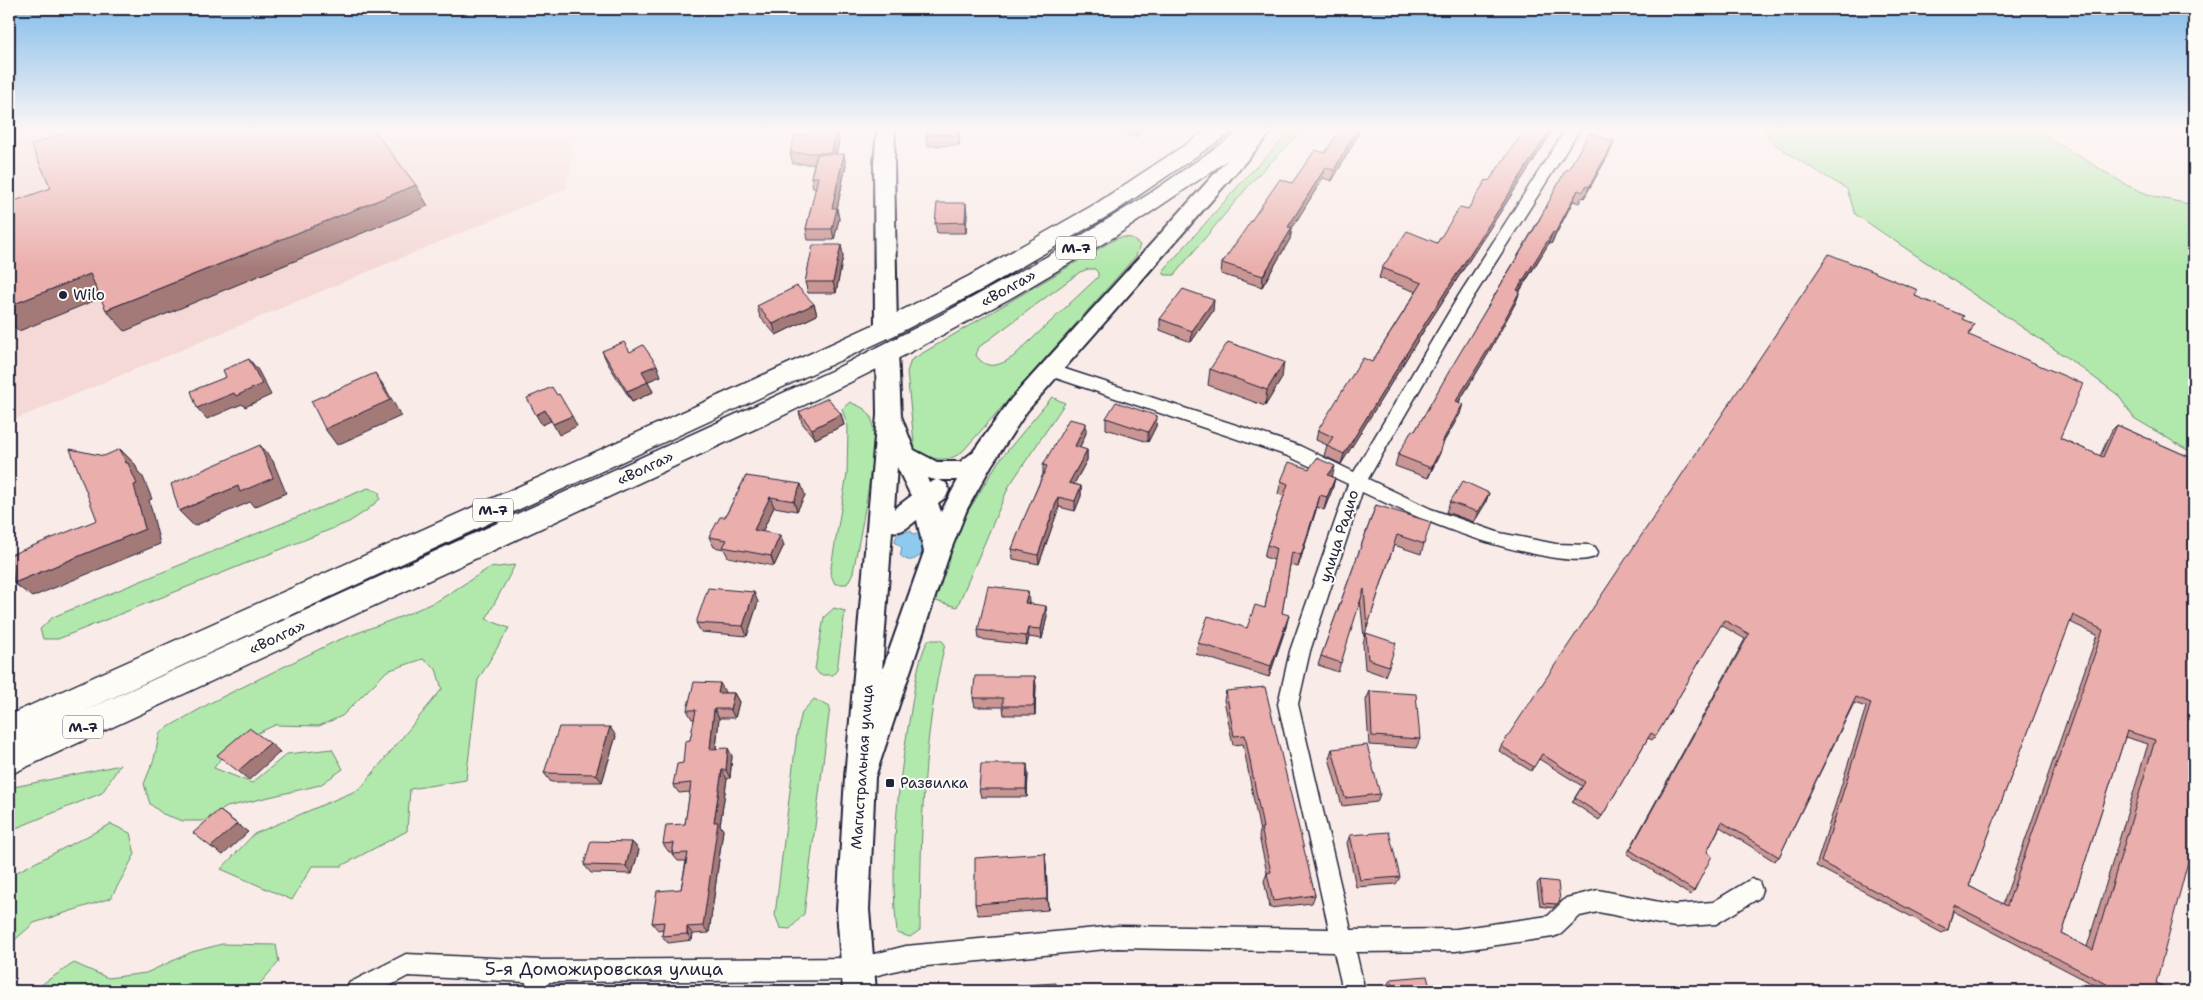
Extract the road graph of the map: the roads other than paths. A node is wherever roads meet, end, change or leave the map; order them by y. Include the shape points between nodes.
1 (884, 176) edge
2 (1153, 176) edge
3 (1191, 176) edge
4 (1223, 176) edge
5 (1543, 176) edge
6 (887, 341) junction
7 (1050, 370) junction
8 (889, 415) junction
9 (904, 456) junction
10 (973, 465) junction
11 (1357, 482) junction
12 (925, 499) junction
13 (888, 532) junction
14 (935, 541) junction
15 (1589, 552) dead end
16 (9, 730) edge
17 (9, 760) edge
18 (860, 777) junction
19 (1751, 890) dead end
20 (1342, 941) junction
21 (858, 980) edge
22 (538, 981) edge
23 (357, 991) edge
24 (1354, 991) edge

1 - 6 main road
2 - 6 highway, «Волга» / М-7 via 1105,208 977,282
3 - 6 highway, «Волга» / М-7 via 1029,276
4 - 7 main road
5 - 11 street, улица Радио via 1464,299
6 - 8 main road
6 - 16 highway, «Волга» / М-7 via 590,466
6 - 17 highway, «Волга» / М-7 via 837,379
7 - 10 main road
7 - 11 street via 1294,451
8 - 9 main road
8 - 13 main road, Магистральная улица
9 - 10 main road via 934,471
9 - 12 main road
10 - 12 main road
10 - 14 main road via 955,508
11 - 15 street via 1425,514 1500,540 1556,551
11 - 20 street, улица Радио via 1300,651 1288,704
12 - 13 main road
12 - 14 main road
13 - 14 main road
13 - 18 main road, Магистральная улица
14 - 18 main road
18 - 21 main road, Магистральная улица via 853,910
19 - 20 street, 5-я Доможировская улица via 1716,913 1675,916 1598,901 1574,906 1553,926 1456,940
20 - 21 street, 5-я Доможировская улица via 1117,937 906,957
20 - 24 street, улица Радио
21 - 22 street, 5-я Доможировская улица
22 - 23 street, 5-я Доможировская улица via 406,965

